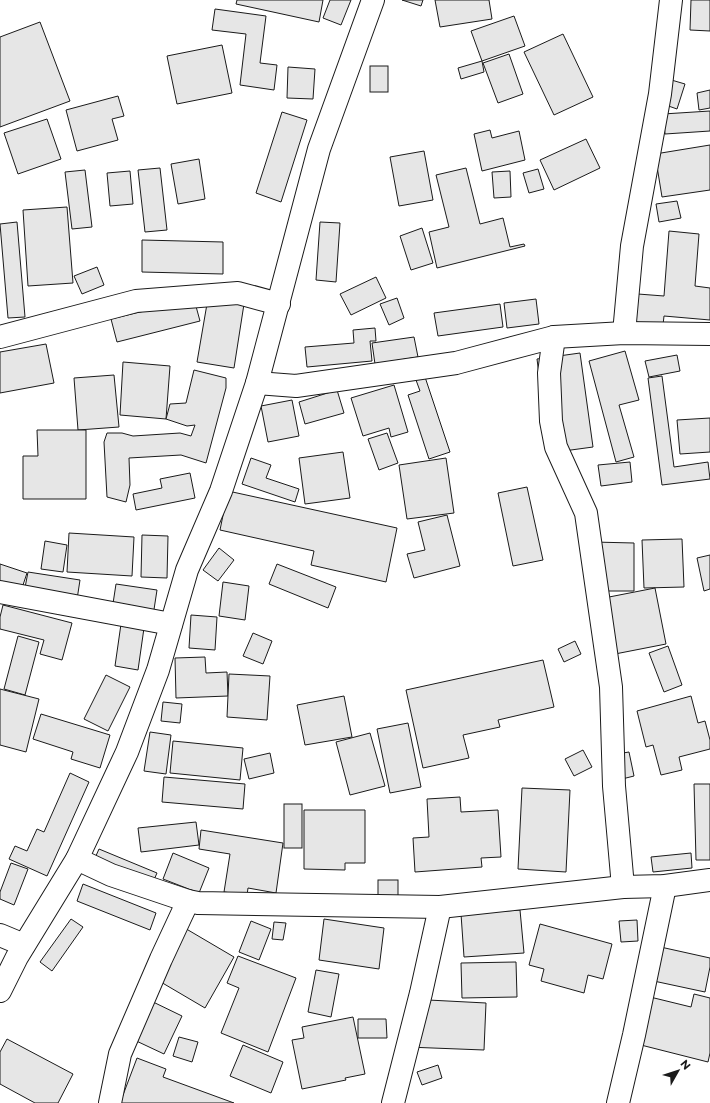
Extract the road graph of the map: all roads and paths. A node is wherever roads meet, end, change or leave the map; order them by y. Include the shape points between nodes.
1 (373, 0) edge
2 (671, 0) edge
3 (279, 304) junction
4 (624, 333) junction
5 (710, 334) edge
6 (0, 337) edge
7 (554, 337) junction
8 (257, 383) junction
9 (0, 592) edge
10 (172, 624) junction
11 (77, 859) junction
12 (710, 880) edge
13 (664, 886) junction
14 (623, 887) junction
15 (188, 901) junction
16 (440, 907) junction
17 (0, 935) edge
18 (24, 945) junction
19 (0, 991) edge
20 (110, 1103) edge
21 (393, 1103) edge
22 (618, 1103) edge

1 - 3 street via 320,149
2 - 4 street via 660,94 632,246
3 - 6 street via 238,293 136,301
3 - 8 street
4 - 5 street
4 - 7 street
7 - 8 street via 456,363 296,386
7 - 14 street via 549,373 551,421 556,447 586,513 611,687 614,786
8 - 10 street via 221,491 187,570
9 - 10 street
10 - 11 street via 158,670 127,752
11 - 15 street via 111,875
11 - 18 street
12 - 13 street
13 - 14 street
13 - 22 street
14 - 16 street
15 - 16 street
15 - 20 street via 120,1054
16 - 21 street
17 - 18 street
18 - 19 street

